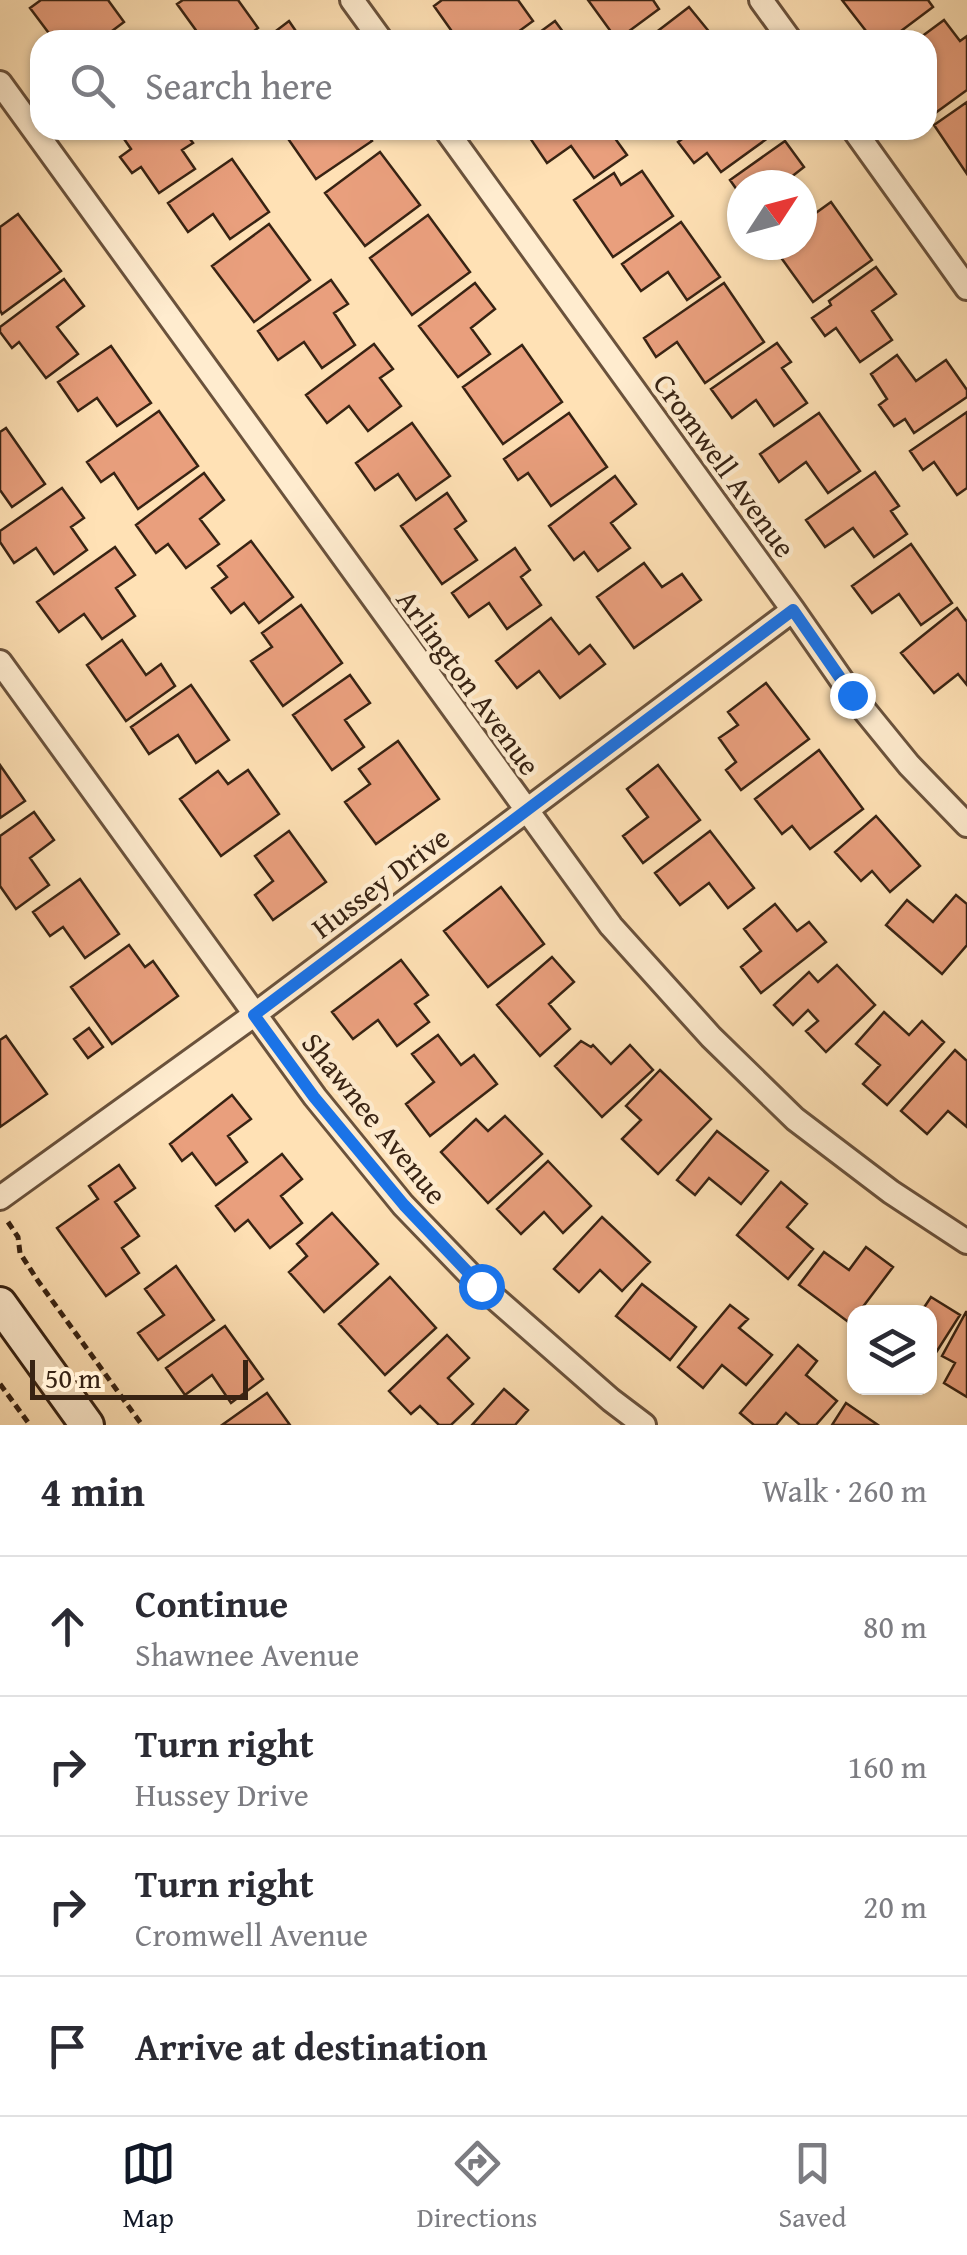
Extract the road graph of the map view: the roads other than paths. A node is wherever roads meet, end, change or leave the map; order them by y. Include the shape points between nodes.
1 (352, 0) edge
2 (761, 0) edge
3 (374, 30) edge
4 (783, 30) edge
5 (0, 83) edge
6 (30, 125) edge
7 (41, 140) edge
8 (453, 140) edge
9 (861, 140) edge
10 (967, 288) edge
11 (793, 610) junction
12 (0, 662) edge
13 (525, 810) junction
14 (967, 825) edge
15 (254, 1015) junction
16 (0, 1198) edge
17 (967, 1242) edge
18 (0, 1304) edge
19 (88, 1425) edge
20 (644, 1425) edge

1 - 3 street
2 - 4 street
5 - 6 street, Arlington Avenue
7 - 13 street, Arlington Avenue
8 - 11 street, Cromwell Avenue
9 - 10 street
11 - 13 street, Hussey Drive
11 - 14 street, Cromwell Avenue via 852,695
12 - 15 street, Shawnee Avenue
13 - 15 street, Hussey Drive
13 - 17 street, Arlington Avenue via 611,926 725,1051 795,1118
15 - 16 street, Hussey Drive
15 - 20 street, Shawnee Avenue via 404,1205 481,1286
18 - 19 main road

